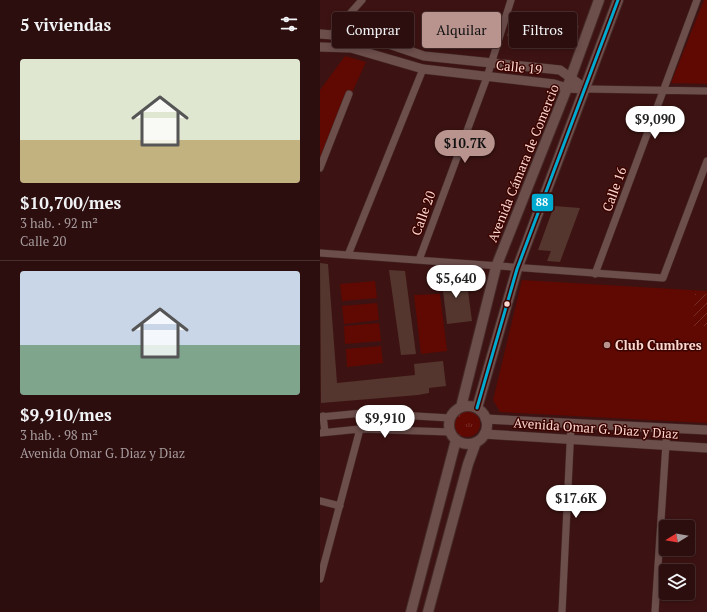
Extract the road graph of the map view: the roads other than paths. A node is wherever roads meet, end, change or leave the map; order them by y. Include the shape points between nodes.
1 (362, 0) edge
2 (511, 0) edge
3 (599, 0) edge
4 (618, 0) edge
5 (697, 0) edge
6 (351, 12) edge
7 (320, 34) edge
8 (332, 34) edge
9 (320, 47) edge
10 (400, 48) edge
11 (491, 62) junction
12 (424, 69) junction
13 (571, 76) junction
14 (487, 77) junction
15 (567, 88) junction
16 (586, 89) junction
17 (663, 90) junction
18 (707, 91) edge
19 (348, 94) dead end
20 (707, 160) edge
21 (320, 168) edge
22 (320, 253) edge
23 (348, 255) junction
24 (419, 260) junction
25 (496, 267) junction
26 (517, 268) junction
27 (595, 274) junction
28 (461, 407) junction
29 (477, 408) junction
30 (322, 416) edge
31 (450, 418) junction
32 (485, 419) junction
33 (571, 425) junction
34 (666, 428) junction
35 (360, 429) junction
36 (707, 430) edge
37 (323, 432) edge
38 (484, 434) junction
39 (453, 436) junction
40 (569, 440) junction
41 (476, 442) junction
42 (665, 446) junction
43 (707, 448) edge
44 (320, 501) edge
45 (340, 506) junction
46 (320, 579) edge
47 (411, 612) edge
48 (428, 612) edge
49 (562, 612) edge
50 (655, 612) edge

1 - 6 street
2 - 11 street, Calle 20
3 - 13 main road, Avenida Cámara de Comercio
4 - 16 main road
5 - 17 street, Calle 16
7 - 8 street, Calle 19
9 - 12 street, Calle 19 via 351,48
10 - 11 street, Calle 19 via 424,56
11 - 13 street, Calle 19 via 560,70
11 - 14 street, Calle 20
12 - 14 street, Calle 19
12 - 23 street
13 - 15 main road, Avenida Cámara de Comercio
13 - 16 street, Calle 19
14 - 15 street, Calle 19 via 554,84
14 - 24 street, Calle 20
15 - 16 street, Calle 19
15 - 25 main road, Avenida Cámara de Comercio
16 - 17 street
16 - 26 main road
17 - 18 street
17 - 27 street, Calle 16
19 - 21 street
20 - 27 street via 663,278
22 - 23 street
23 - 24 street
24 - 25 street
25 - 26 street
25 - 28 main road, Avenida Cámara de Comercio
26 - 27 street
26 - 29 main road
28 - 29 main road
28 - 31 main road via 454,411
29 - 32 main road
30 - 31 street via 363,413
30 - 37 street
31 - 39 main road
32 - 33 street, Avenida Omar G. Diaz y Diaz
32 - 38 main road
33 - 34 street, Avenida Omar G. Diaz y Diaz
33 - 40 street
34 - 36 street, Avenida Omar G. Diaz y Diaz
34 - 42 street
35 - 37 street
35 - 39 street
35 - 45 street
38 - 40 street, Avenida Omar G. Diaz y Diaz
38 - 41 main road
39 - 41 main road via 466,444
39 - 47 main road
40 - 42 street, Avenida Omar G. Diaz y Diaz
40 - 49 street
41 - 48 main road
42 - 43 street, Avenida Omar G. Diaz y Diaz
42 - 50 street
44 - 45 street
45 - 46 street

